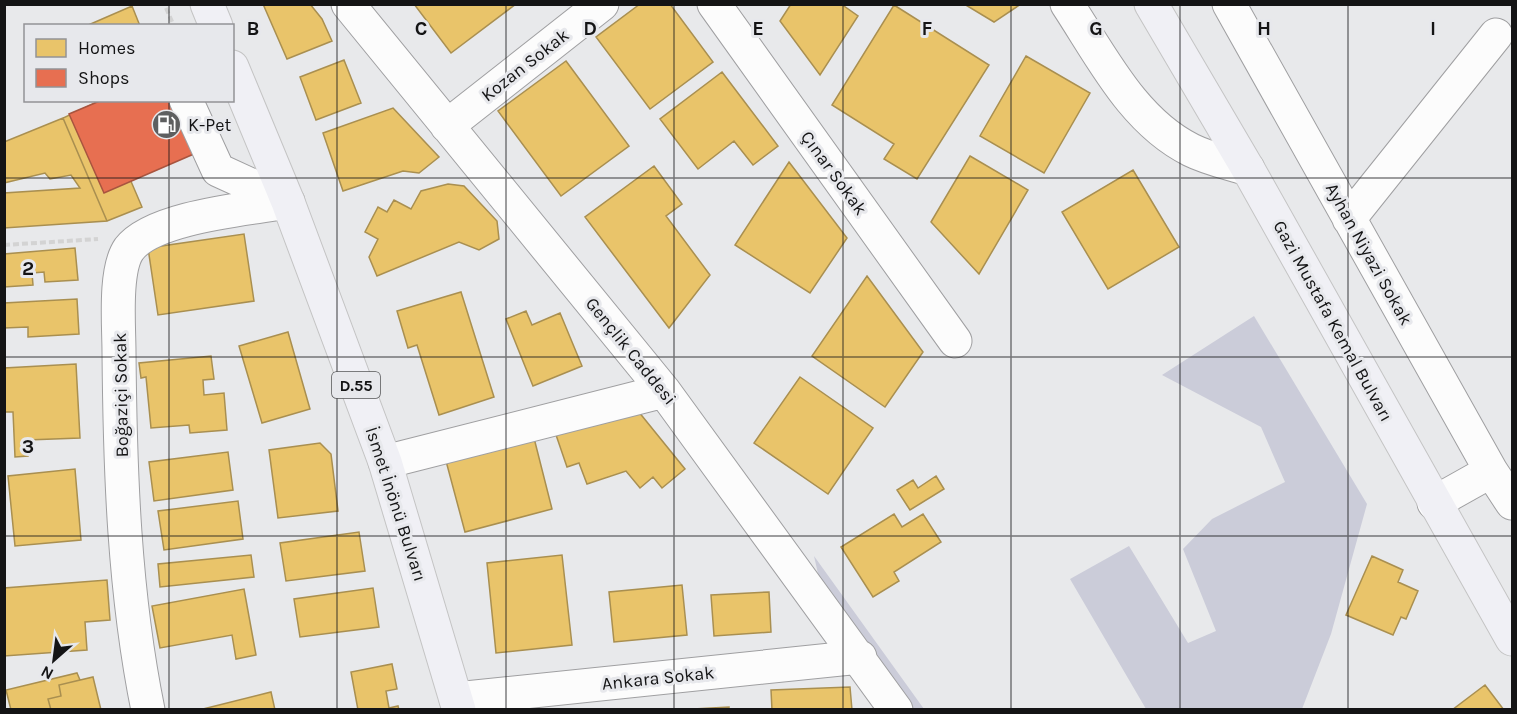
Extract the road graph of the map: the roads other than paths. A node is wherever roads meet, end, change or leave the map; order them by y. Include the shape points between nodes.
1 (205, 4) edge
2 (348, 4) edge
3 (602, 4) edge
4 (714, 4) edge
5 (1067, 4) edge
6 (1151, 4) edge
7 (1229, 4) edge
8 (197, 24) edge
9 (215, 24) edge
10 (1496, 35) dead end
11 (234, 72) edge
12 (187, 102) edge
13 (447, 126) junction
14 (1248, 170) junction
15 (288, 202) junction
16 (1349, 219) junction
17 (955, 341) dead end
18 (664, 391) junction
19 (385, 462) junction
20 (1491, 471) junction
21 (1434, 503) junction
22 (1512, 503) edge
23 (1512, 639) edge
24 (860, 657) junction
25 (457, 704) edge
26 (148, 710) edge
27 (896, 710) edge

1 - 8 street
1 - 9 main road
2 - 13 street, Gençlik Caddesi
3 - 13 street, Kozan Sokak
4 - 17 street, Çınar Sokak
5 - 14 street via 1127,95 1159,129 1192,150
6 - 14 main road, Gazi Mustafa Kemal Bulvarı
7 - 16 street, Ayhan Niyazi Sokak
10 - 16 street
11 - 15 main road, İsmet İnönü Bulvarı / D.55
12 - 15 street via 218,170
13 - 18 street, Gençlik Caddesi
14 - 21 main road, Gazi Mustafa Kemal Bulvarı
15 - 19 main road, İsmet İnönü Bulvarı / D.55
15 - 26 street, Boğaziçi Sokak via 174,223 147,232 128,250 119,285 120,424 126,559
16 - 20 street, Ayhan Niyazi Sokak
18 - 19 street
18 - 24 street, Gençlik Caddesi
19 - 25 main road, İsmet İnönü Bulvarı / D.55
20 - 21 street
20 - 22 street, Ayhan Niyazi Sokak
21 - 23 main road, Gazi Mustafa Kemal Bulvarı
24 - 25 street, Ankara Sokak
24 - 27 street, Gençlik Caddesi

